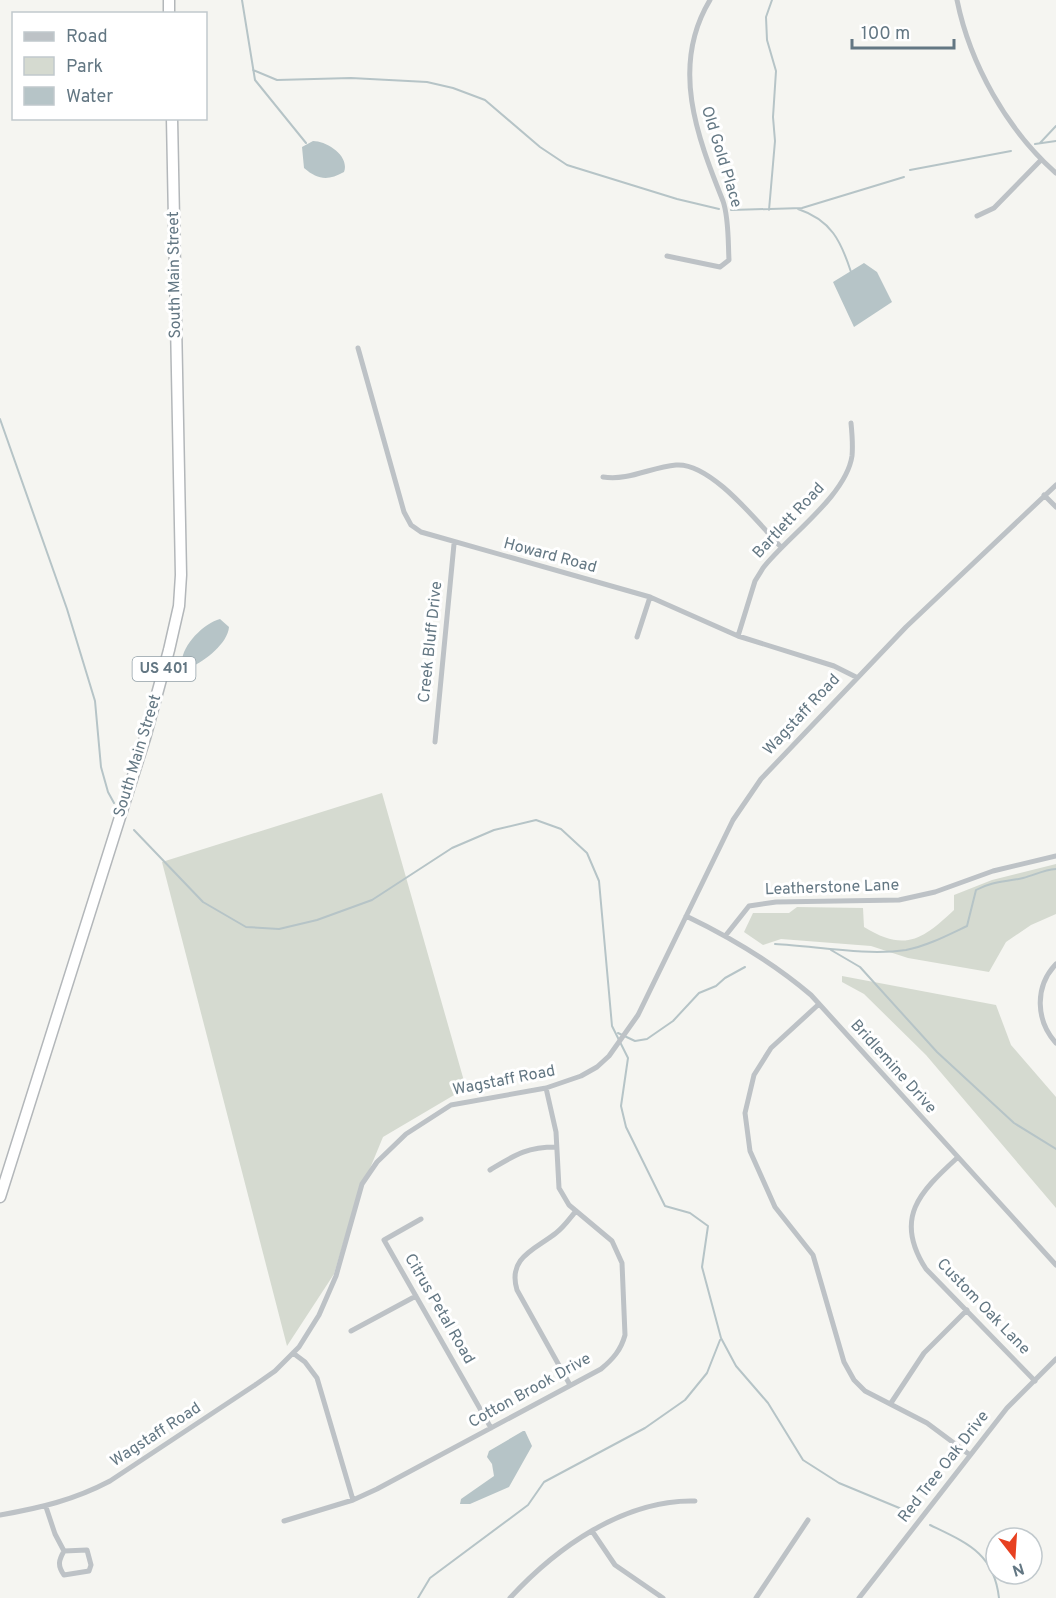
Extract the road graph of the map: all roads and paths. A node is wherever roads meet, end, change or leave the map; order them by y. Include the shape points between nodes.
1 (710, 0) edge
2 (957, 0) edge
3 (172, 120) edge
4 (1041, 160) junction
5 (1056, 173) edge
6 (977, 216) dead end
7 (667, 256) dead end
8 (358, 348) dead end
9 (851, 423) dead end
10 (603, 477) dead end
11 (1056, 485) edge
12 (1044, 495) junction
13 (1056, 507) edge
14 (454, 544) junction
15 (781, 547) junction
16 (650, 597) junction
17 (738, 636) junction
18 (637, 637) dead end
19 (856, 677) junction
20 (435, 742) dead end
21 (1056, 856) edge
22 (686, 916) junction
23 (726, 935) junction
24 (1056, 964) edge
25 (819, 1004) junction
26 (1056, 1043) edge
27 (546, 1088) junction
28 (556, 1147) junction
29 (957, 1158) junction
30 (489, 1170) dead end
31 (0, 1197) edge
32 (576, 1211) junction
33 (421, 1219) dead end
34 (1056, 1265) edge
35 (416, 1296) junction
36 (967, 1310) junction
37 (351, 1331) dead end
38 (293, 1353) junction
39 (1056, 1359) edge
40 (1035, 1381) junction
41 (570, 1385) junction
42 (891, 1403) junction
43 (491, 1428) junction
44 (970, 1455) junction
45 (353, 1500) junction
46 (695, 1501) dead end
47 (46, 1507) junction
48 (0, 1515) edge
49 (808, 1520) dead end
50 (284, 1521) dead end
51 (592, 1531) junction
52 (64, 1551) junction
53 (510, 1598) edge
54 (663, 1598) edge
55 (756, 1598) edge
56 (859, 1598) edge

1 - 7 street, Old Gold Place via 692,43 689,89 716,189 724,202 729,260 720,267
2 - 4 street via 963,28 983,73 1010,119
3 - 31 highway, South Main Street / US 401 via 179,606 145,738
4 - 5 street
4 - 6 street via 994,208
8 - 14 street, Howard Road via 404,512 411,525 421,532
9 - 15 street, Bartlett Road via 852,456 846,476
10 - 15 street via 618,479 680,465 705,472
11 - 12 street, Wagstaff Road
12 - 13 street
12 - 19 street, Wagstaff Road
14 - 16 street, Howard Road
14 - 20 street, Creek Bluff Drive
15 - 17 street, Bartlett Road via 755,581
16 - 17 street, Howard Road
16 - 18 street
17 - 19 street, Howard Road via 834,666
19 - 22 street, Wagstaff Road via 752,792 733,819
21 - 23 street, Leatherstone Lane via 899,900 749,906
22 - 23 street, Bridlemine Drive
22 - 27 street, Wagstaff Road via 638,1015 620,1043 597,1067
23 - 25 street, Bridlemine Drive via 777,967
24 - 26 street via 1044,980 1040,994 1040,1014 1047,1033
25 - 29 street, Bridlemine Drive
25 - 42 street via 771,1048 754,1075 746,1099 746,1134 775,1207 819,1268 848,1371 865,1391
27 - 28 street, Cotton Brook Drive
27 - 38 street, Wagstaff Road via 451,1105 406,1134 377,1162 357,1196 328,1295 307,1336
28 - 30 street via 533,1147
28 - 32 street, Cotton Brook Drive via 559,1188
29 - 34 street, Bridlemine Drive
29 - 36 street, Custom Oak Lane via 924,1189 915,1205 912,1232 918,1257 926,1269
32 - 41 street via 559,1231 526,1253 514,1275 516,1290
32 - 41 street, Cotton Brook Drive via 612,1241 622,1263 625,1335 612,1361
33 - 35 street, Citrus Petal Road via 384,1240
35 - 37 street
35 - 43 street, Citrus Petal Road
36 - 40 street, Custom Oak Lane
36 - 42 street via 924,1353
38 - 45 street via 317,1378
38 - 47 street, Wagstaff Road via 255,1385 111,1481
39 - 40 street, Red Tree Oak Drive
40 - 44 street, Red Tree Oak Drive via 1007,1408
41 - 43 street, Cotton Brook Drive
42 - 44 street via 927,1423
43 - 45 street, Cotton Brook Drive
44 - 56 street, Red Tree Oak Drive
45 - 50 street, Cotton Brook Drive
46 - 51 street via 678,1501 628,1515
47 - 48 street, Wagstaff Road
47 - 52 street
49 - 55 street
51 - 53 street via 548,1561
51 - 54 street via 615,1565
52 - 52 street via 58,1561 64,1575 89,1571 87,1550

